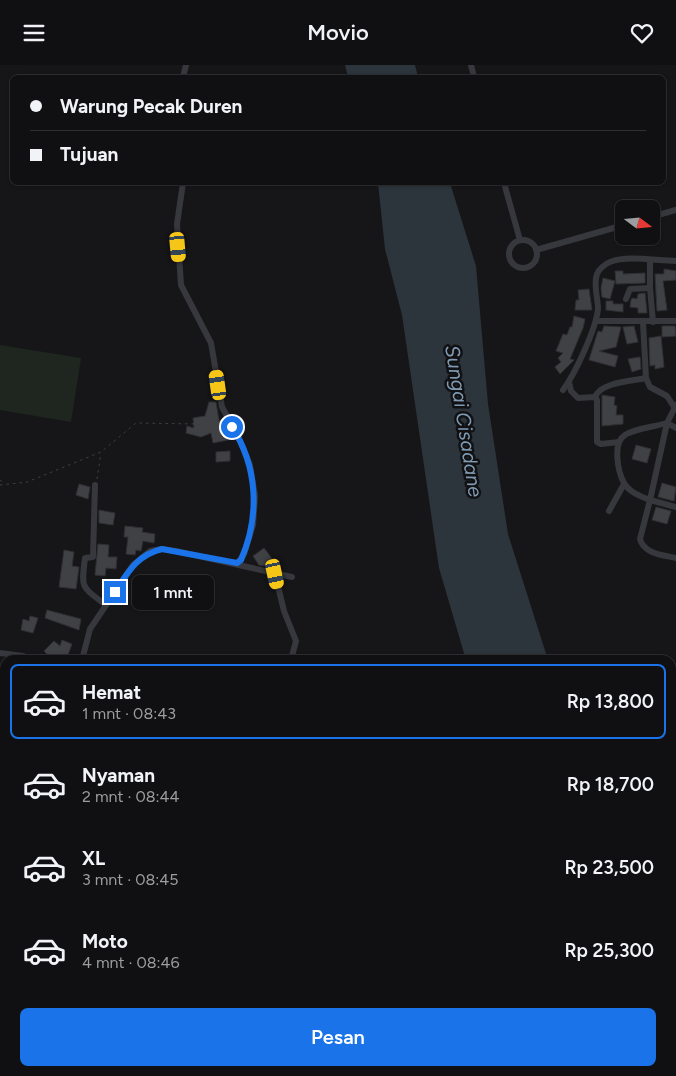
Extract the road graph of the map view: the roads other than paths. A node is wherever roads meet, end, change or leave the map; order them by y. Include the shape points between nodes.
1 (183, 185) edge
2 (505, 185) edge
3 (676, 210) edge
4 (660, 214) edge
5 (615, 228) edge
6 (520, 240) junction
7 (536, 251) junction
8 (650, 260) junction
9 (676, 261) edge
10 (650, 288) junction
11 (626, 299) dead end
12 (596, 321) junction
13 (676, 321) edge
14 (643, 322) junction
15 (653, 322) junction
16 (646, 378) junction
17 (569, 382) junction
18 (563, 390) dead end
19 (595, 397) junction
20 (675, 406) edge
21 (667, 423) junction
22 (676, 428) edge
23 (619, 442) junction
24 (624, 484) junction
25 (96, 485) road end
26 (650, 500) junction
27 (676, 507) edge
28 (609, 511) dead end
29 (676, 558) edge
30 (237, 563) junction
31 (275, 574) junction
32 (292, 577) dead end
33 (106, 605) junction
34 (0, 653) edge
35 (15, 655) edge
36 (83, 655) edge
37 (292, 655) edge

1 - 30 street via 177,224 181,285 211,343 220,401 250,465 255,495 252,525 244,554
2 - 6 street
3 - 4 street
5 - 7 street
6 - 7 street via 530,242
6 - 7 street via 509,250 513,264 526,268 537,258
8 - 9 street
8 - 10 street
8 - 12 street via 620,259 600,269 596,282
10 - 11 street via 630,289
10 - 15 street
12 - 14 street
12 - 17 street
13 - 15 street
14 - 15 street
14 - 16 street
16 - 19 street via 610,385
16 - 20 street via 650,387 667,396
17 - 18 street
17 - 19 street via 571,391 578,398
19 - 23 street via 597,442
20 - 21 street
21 - 22 street
21 - 23 street via 626,434
21 - 26 street
23 - 24 street via 618,459
24 - 26 street via 637,495
24 - 28 street
25 - 33 street via 93,557 85,558 82,582 84,588
26 - 27 street
26 - 29 street via 641,544 647,551
30 - 31 street
30 - 33 street via 162,549 150,551 133,565
31 - 32 street
31 - 37 street via 296,641
33 - 36 street via 86,636
34 - 35 street

